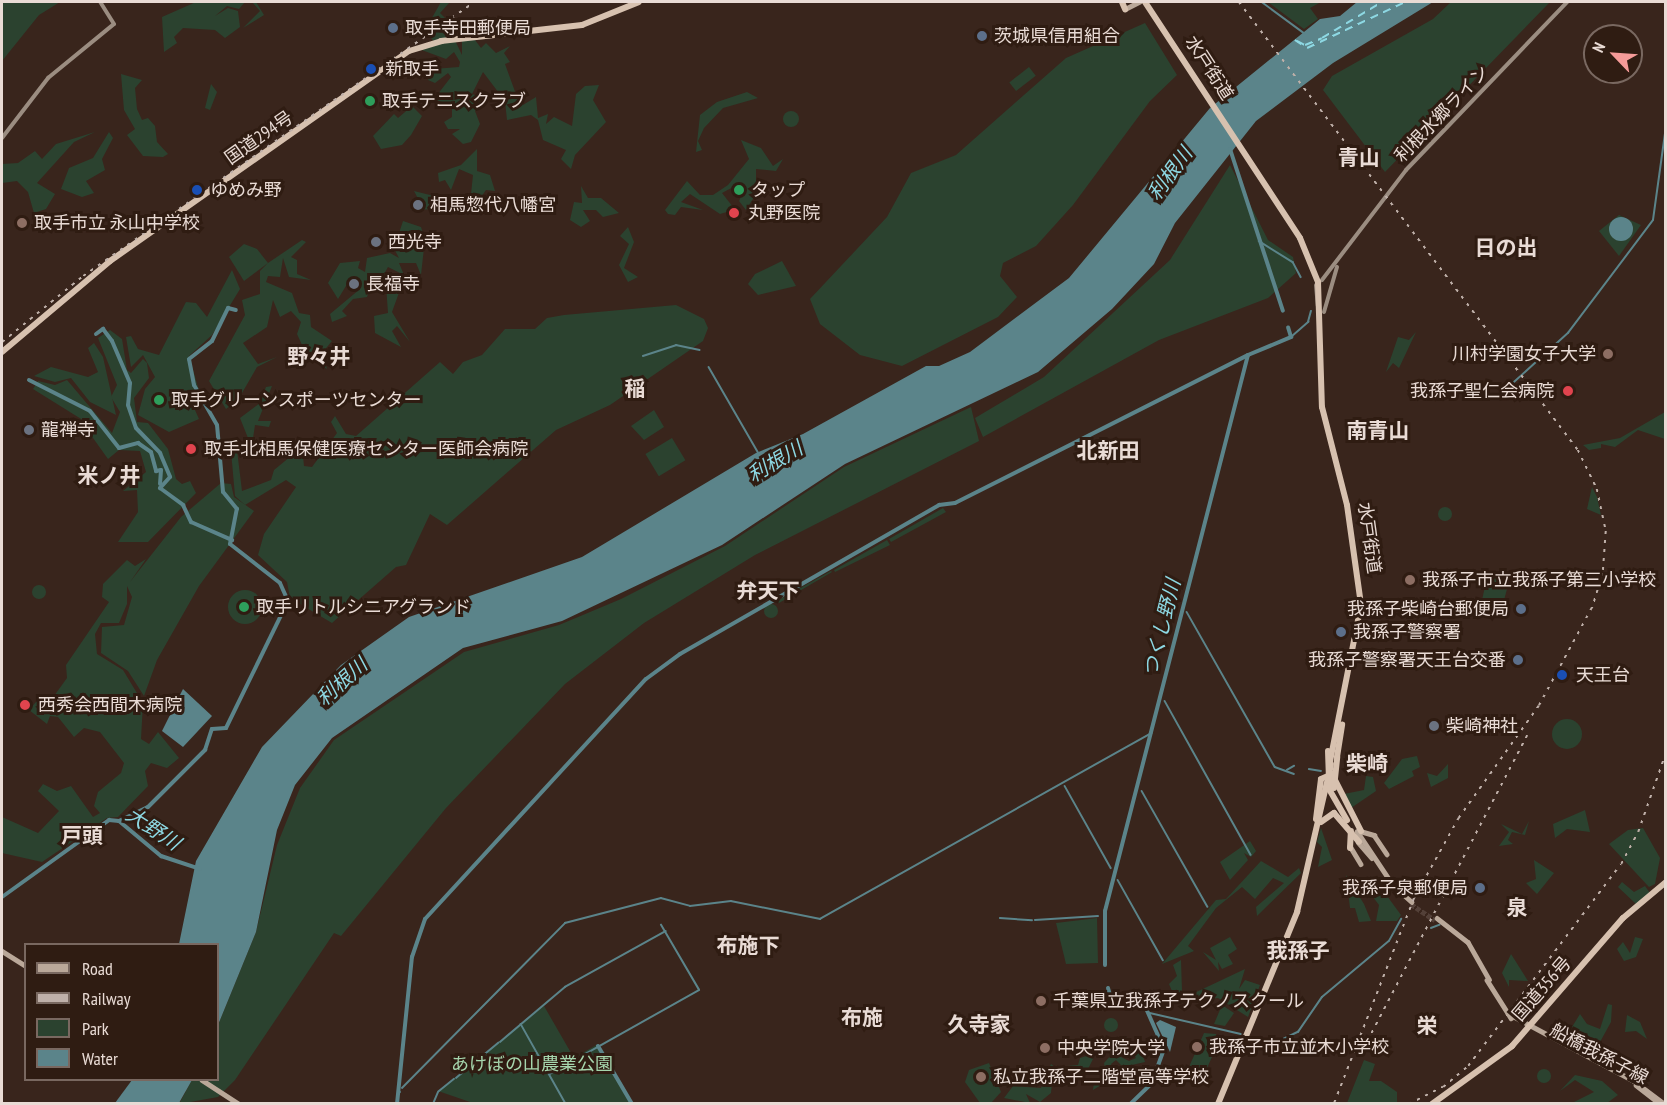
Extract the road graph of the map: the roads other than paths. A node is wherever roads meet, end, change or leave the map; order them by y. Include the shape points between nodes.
1 (100, 2) edge
2 (633, 2) edge
3 (639, 2) edge
4 (1122, 2) edge
5 (1139, 2) edge
6 (1567, 2) edge
7 (1148, 3) edge
8 (1125, 9) joint
9 (570, 27) junction
10 (2, 138) edge
11 (1338, 263) junction
12 (1319, 281) junction
13 (1329, 284) junction
14 (1323, 315) junction
15 (2, 352) edge
16 (1348, 682) junction
17 (1343, 714) junction
18 (1330, 764) junction
19 (1327, 776) junction
20 (1332, 789) junction
21 (1341, 811) junction
22 (1315, 825) junction
23 (1356, 830) junction
24 (1376, 837) junction
25 (1360, 842) junction
26 (1350, 848) junction
27 (1387, 854) dead end
28 (1373, 857) junction
29 (1361, 864) dead end
30 (1306, 871) junction
31 (1665, 882) edge
32 (1411, 903) tunnel mouth
33 (1436, 919) tunnel mouth
34 (2, 951) edge
35 (24, 965) edge
36 (1526, 1030) junction
37 (204, 1081) edge
38 (239, 1104) edge
39 (1217, 1104) edge
40 (1432, 1104) edge
41 (1662, 1104) edge

1 - 10 main road via 114,24 57,70
2 - 9 highway, 国道294号
3 - 9 highway, 国道294号
4 - 8 highway
5 - 8 main road
6 - 11 main road, 利根水郷ライン via 1406,170
7 - 12 highway, 水戸街道 via 1300,238
9 - 15 highway, 国道294号 via 416,47 87,278
11 - 12 main road, 利根水郷ライン
11 - 13 main road
12 - 13 main road
12 - 14 highway, 水戸街道
12 - 14 main road via 1316,304
13 - 14 main road
14 - 16 highway, 水戸街道 via 1322,407 1347,505 1361,603
14 - 17 highway, 水戸街道 via 1325,407 1350,504 1365,602
16 - 18 highway, 水戸街道
16 - 20 highway, bridge via 1328,751
17 - 18 highway, 水戸街道
17 - 20 highway, bridge
18 - 19 highway, 水戸街道, bridge
19 - 22 highway, 水戸街道
19 - 30 highway, 水戸街道
20 - 21 highway
20 - 23 highway
21 - 23 highway
21 - 25 highway
22 - 23 highway via 1321,779 1330,774 1338,779
22 - 39 highway, 水戸街道 via 1293,915
23 - 24 main road
23 - 25 highway
23 - 26 highway
23 - 28 main road
23 - 30 highway via 1334,813 1325,815
24 - 27 main road
24 - 28 main road via 1367,840
25 - 26 main road via 1353,841
25 - 28 main road
26 - 29 main road
28 - 32 main road
30 - 39 highway, 水戸街道 via 1295,916
31 - 36 highway, 国道356号 via 1623,918
33 - 36 main road, 船橋我孫子線, bridge via 1468,942 1512,1017
34 - 35 main road
36 - 40 highway, 国道356号
36 - 41 main road, 船橋我孫子線 via 1634,1081
37 - 38 main road

